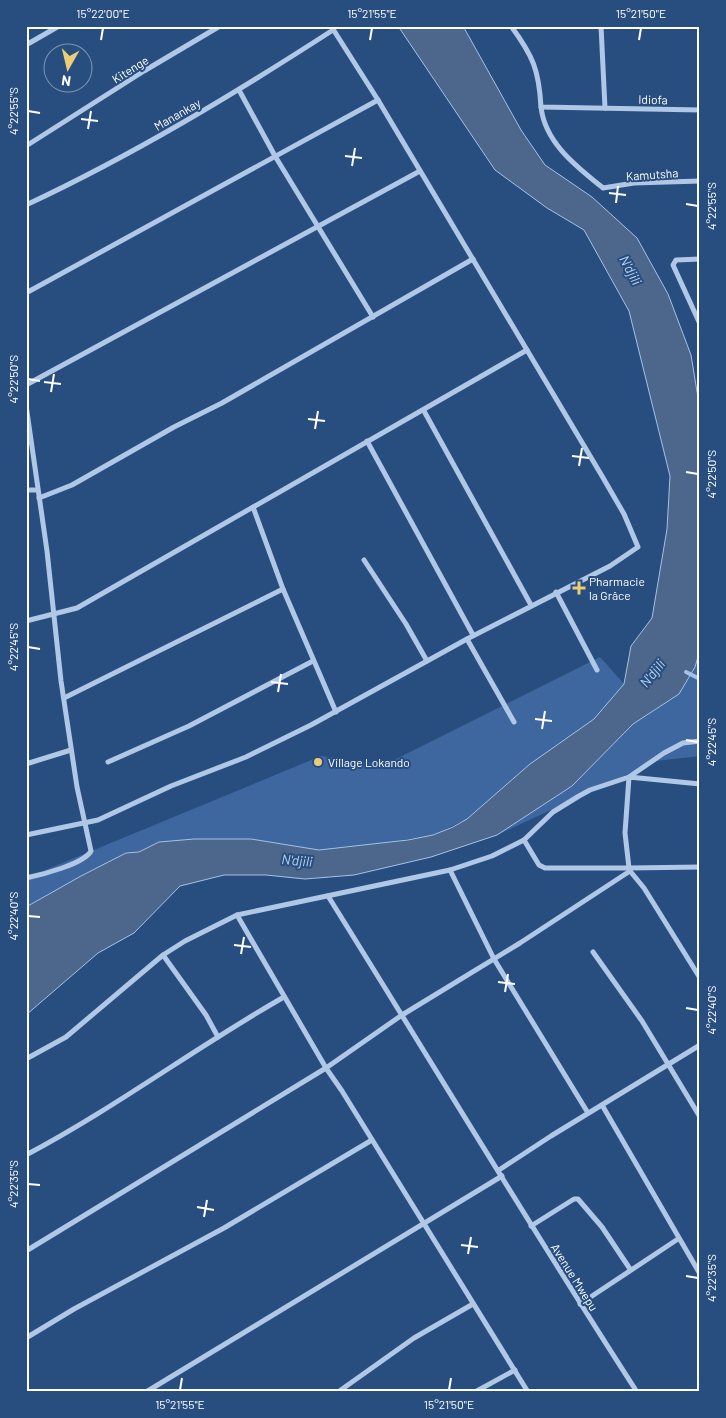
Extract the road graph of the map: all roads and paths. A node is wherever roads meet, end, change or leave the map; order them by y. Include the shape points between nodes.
1 (59, 26) edge
2 (220, 26) edge
3 (511, 26) edge
4 (601, 26) edge
5 (332, 28) edge
6 (26, 45) edge
7 (239, 90) junction
8 (378, 100) junction
9 (541, 107) junction
10 (605, 108) junction
11 (700, 110) edge
12 (26, 146) edge
13 (275, 156) junction
14 (420, 171) junction
15 (700, 181) edge
16 (26, 205) edge
17 (318, 228) junction
18 (473, 259) junction
19 (700, 259) edge
20 (26, 293) edge
21 (373, 317) junction
22 (700, 324) edge
23 (527, 350) junction
24 (26, 385) edge
25 (26, 405) edge
26 (424, 411) junction
27 (28, 439) edge
28 (367, 441) junction
29 (26, 490) edge
30 (37, 490) junction
31 (39, 498) junction
32 (253, 507) junction
33 (364, 560) dead end
34 (283, 589) junction
35 (556, 592) junction
36 (531, 605) junction
37 (54, 614) junction
38 (26, 620) edge
39 (473, 636) junction
40 (467, 639) junction
41 (427, 661) junction
42 (313, 662) junction
43 (597, 670) dead end
44 (64, 698) junction
45 (336, 712) junction
46 (514, 722) dead end
47 (700, 741) edge
48 (71, 750) junction
49 (108, 762) dead end
50 (26, 764) edge
51 (630, 777) junction
52 (700, 784) edge
53 (84, 822) junction
54 (26, 835) edge
55 (524, 840) junction
56 (700, 867) edge
57 (450, 870) junction
58 (630, 870) junction
59 (26, 878) edge
60 (328, 896) junction
61 (238, 915) junction
62 (593, 952) dead end
63 (163, 955) junction
64 (494, 958) junction
65 (700, 978) edge
66 (284, 997) junction
67 (402, 1015) junction
68 (218, 1037) junction
69 (700, 1045) edge
70 (26, 1059) edge
71 (668, 1065) junction
72 (326, 1068) junction
73 (602, 1105) junction
74 (588, 1113) junction
75 (700, 1117) edge
76 (372, 1140) junction
77 (26, 1155) edge
78 (500, 1173) junction
79 (422, 1223) junction
80 (531, 1226) junction
81 (678, 1239) junction
82 (26, 1251) edge
83 (630, 1269) junction
84 (700, 1274) edge
85 (473, 1304) junction
86 (580, 1304) junction
87 (26, 1338) edge
88 (515, 1370) junction
89 (146, 1392) edge
90 (338, 1392) edge
91 (475, 1392) edge
92 (528, 1392) edge
93 (637, 1392) edge

1 - 6 street
2 - 12 street, Kitenge
3 - 9 street via 534,61
4 - 10 street
5 - 7 street, Manankay
5 - 8 street
7 - 13 street
7 - 16 street, Manankay via 97,171
8 - 13 street
8 - 14 street
9 - 10 street, Idiofa
9 - 15 street, Kamutsha via 542,118 554,142 605,189 634,183
10 - 11 street, Idiofa
13 - 17 street
13 - 20 street
14 - 17 street
14 - 18 street
17 - 21 street
17 - 24 street
18 - 21 street
18 - 23 street
19 - 22 street via 674,262
21 - 31 street via 72,485
23 - 26 street
23 - 35 street via 620,506 638,544 634,551
25 - 27 street
26 - 28 street
26 - 36 street
27 - 30 street
28 - 32 street
28 - 39 street
29 - 30 street
30 - 31 street
31 - 37 street
32 - 34 street
32 - 37 street via 77,608
33 - 41 street
34 - 42 street
34 - 44 street
35 - 36 street
35 - 43 street
36 - 39 street
37 - 38 street
37 - 44 street
39 - 40 street
40 - 41 street
40 - 46 street
41 - 45 street
42 - 45 street
42 - 49 street via 189,726
44 - 48 street
45 - 53 street via 246,757 172,786 116,813
47 - 51 street via 672,748
48 - 50 street
48 - 53 street
51 - 52 street
51 - 55 street via 579,796 548,816
51 - 58 street via 625,834
53 - 54 street
53 - 59 street via 90,841 89,854 53,871
55 - 57 street
55 - 58 street via 539,865 545,868
56 - 58 street
57 - 60 street
57 - 64 street
58 - 64 street
58 - 65 street
60 - 61 street
60 - 67 street, Avenue Mwepu
61 - 63 street
61 - 66 street
62 - 71 street via 642,1021
63 - 68 street
63 - 70 street via 66,1036
64 - 67 street
64 - 74 street
66 - 68 street
66 - 72 street
67 - 72 street
67 - 78 street, Avenue Mwepu
68 - 77 street via 59,1138
69 - 71 street
71 - 73 street
71 - 75 street
72 - 76 street
72 - 82 street
73 - 74 street
73 - 81 street
74 - 78 street
76 - 79 street
76 - 87 street via 224,1228
78 - 79 street
78 - 80 street, Avenue Mwepu
79 - 85 street
79 - 89 street
80 - 83 street via 578,1199 602,1227
80 - 86 street, Avenue Mwepu
81 - 83 street
81 - 84 street
83 - 86 street
85 - 88 street
85 - 90 street via 414,1338
86 - 93 street, Avenue Mwepu
88 - 91 street
88 - 92 street

